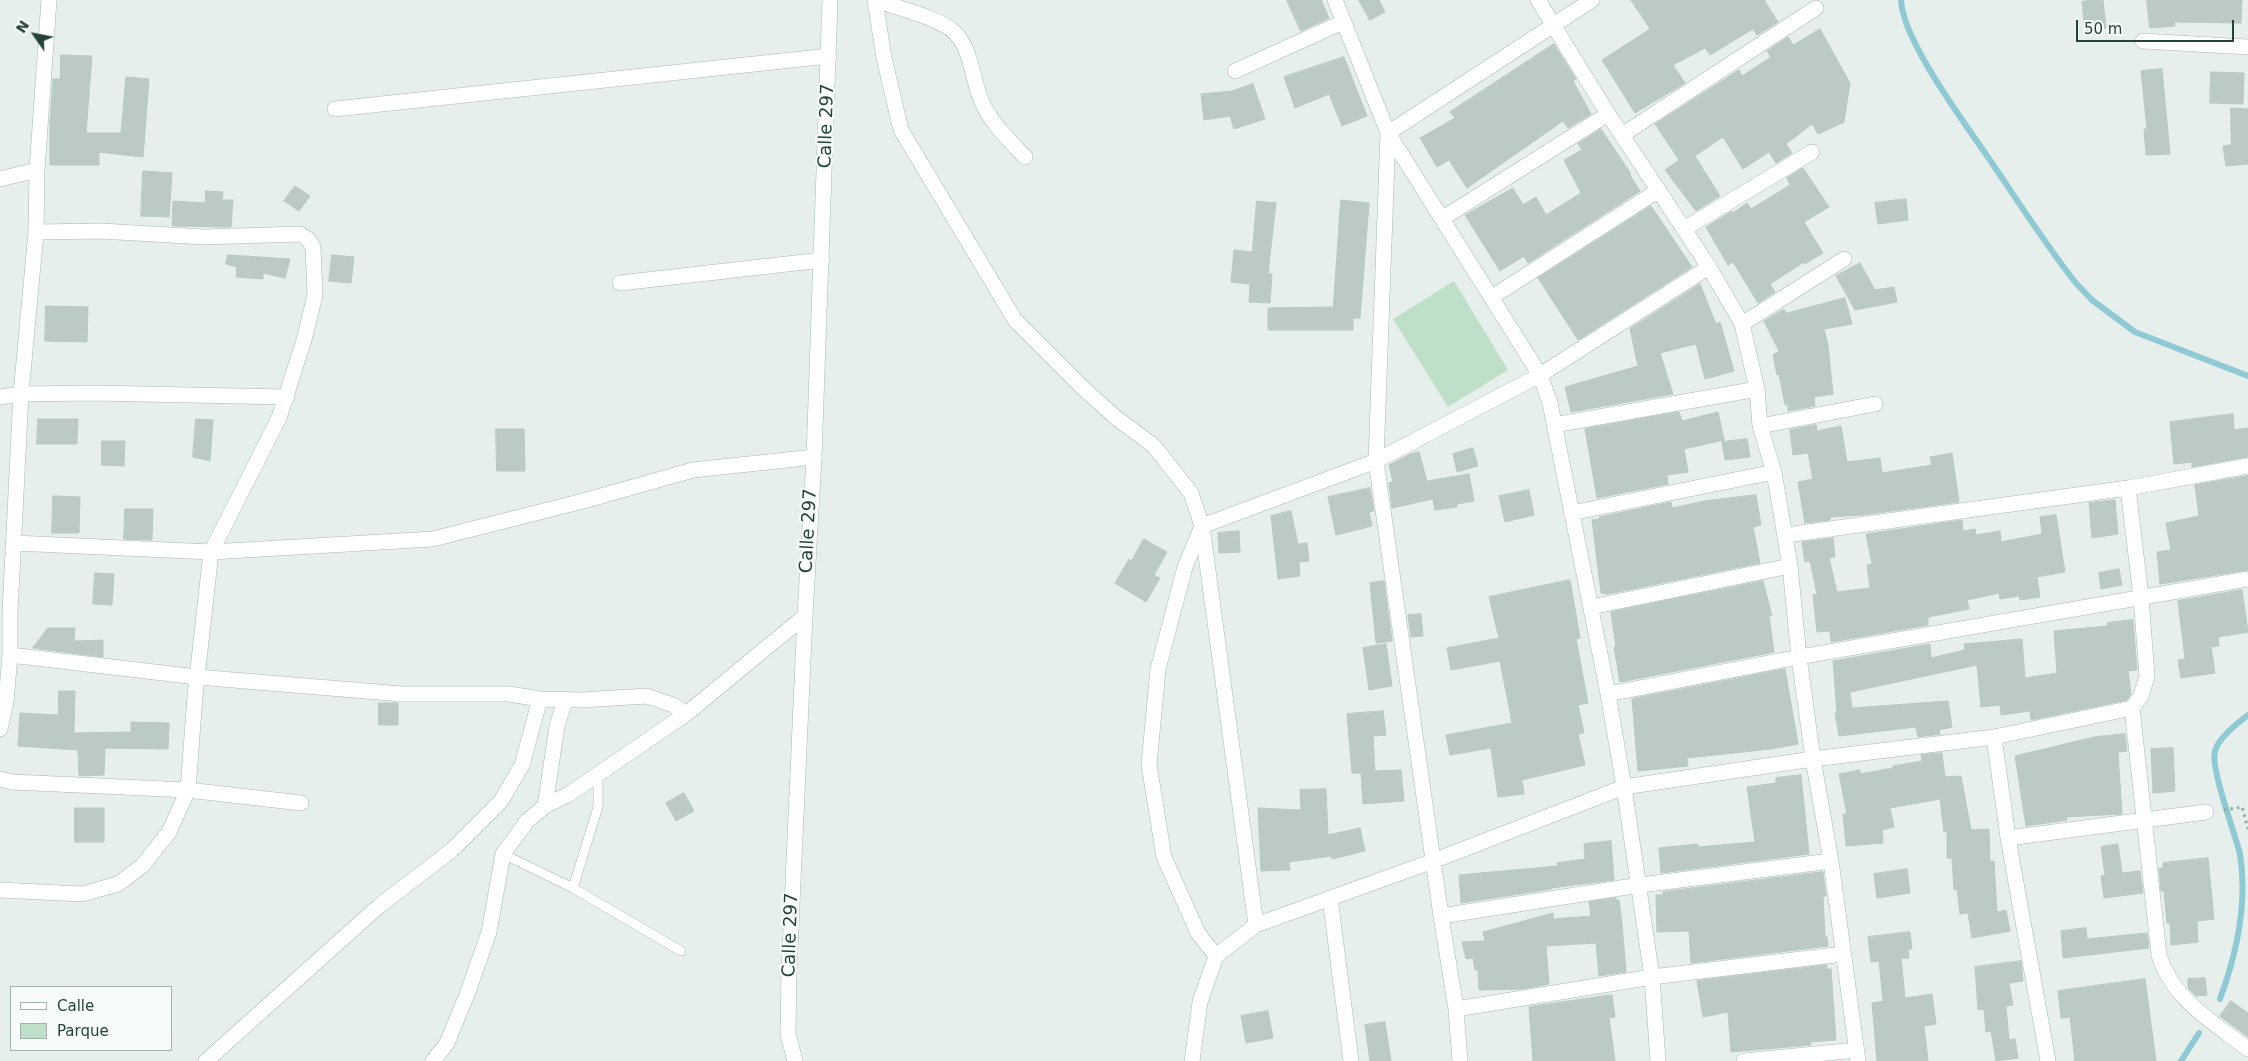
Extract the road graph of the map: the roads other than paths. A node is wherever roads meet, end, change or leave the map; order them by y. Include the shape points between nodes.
1 (49, 0) edge
2 (830, 0) edge
3 (875, 0) edge
4 (1335, 0) edge
5 (1538, 0) edge
6 (1592, 0) edge
7 (1816, 8) dead end
8 (1343, 22) junction
9 (1554, 25) junction
10 (2143, 41) dead end
11 (2248, 47) edge
12 (829, 56) junction
13 (1235, 71) dead end
14 (335, 110) dead end
15 (1608, 114) junction
16 (1388, 132) junction
17 (1622, 135) junction
18 (1812, 152) dead end
19 (1025, 157) dead end
20 (37, 170) junction
21 (0, 178) edge
22 (1659, 190) junction
23 (1443, 218) junction
24 (1684, 229) junction
25 (36, 232) junction
26 (1844, 259) dead end
27 (822, 260) junction
28 (1709, 267) junction
29 (620, 282) dead end
30 (1492, 297) junction
31 (1742, 324) junction
32 (1540, 375) junction
33 (1757, 389) junction
34 (21, 394) junction
35 (0, 397) edge
36 (287, 397) junction
37 (1875, 404) dead end
38 (1554, 425) junction
39 (1760, 426) junction
40 (814, 457) junction
41 (1376, 461) junction
42 (2248, 466) edge
43 (1774, 472) junction
44 (2128, 488) junction
45 (1571, 513) junction
46 (1202, 526) junction
47 (1786, 535) junction
48 (14, 543) junction
49 (211, 552) junction
50 (1790, 566) junction
51 (2248, 580) edge
52 (2141, 597) junction
53 (1591, 607) junction
54 (5, 613) edge
55 (805, 616) junction
56 (10, 655) junction
57 (1799, 657) junction
58 (198, 677) junction
59 (1608, 694) junction
60 (540, 700) junction
61 (565, 700) junction
62 (2132, 708) junction
63 (686, 714) junction
64 (0, 729) edge
65 (1994, 737) junction
66 (1813, 759) junction
67 (598, 774) junction
68 (0, 779) edge
69 (1624, 787) junction
70 (188, 790) junction
71 (301, 803) dead end
72 (545, 806) junction
73 (2206, 812) dead end
74 (2144, 819) junction
75 (2008, 838) junction
76 (503, 854) junction
77 (1831, 860) junction
78 (1433, 861) junction
79 (1640, 886) junction
80 (573, 888) junction
81 (0, 890) edge
82 (1330, 898) junction
83 (1441, 916) junction
84 (1256, 925) junction
85 (681, 951) dead end
86 (1843, 954) junction
87 (1216, 956) junction
88 (1652, 977) junction
89 (1456, 1009) junction
90 (2248, 1049) edge
91 (1858, 1055) edge
92 (206, 1061) edge
93 (433, 1061) edge
94 (794, 1061) edge
95 (1192, 1061) edge
96 (1351, 1061) edge
97 (1460, 1061) edge
98 (1658, 1061) edge
99 (1744, 1061) edge
100 (2048, 1061) edge

1 - 20 street
2 - 12 street, Calle 297
3 - 19 street via 944,24 956,33 971,66 980,100 993,121
3 - 46 street via 884,58 901,130 1015,320 1083,388 1154,446 1192,493
4 - 8 street
5 - 9 street
6 - 9 street
7 - 17 street
8 - 13 street
8 - 16 street
9 - 15 street
9 - 16 street
10 - 11 street
12 - 14 street
12 - 27 street, Calle 297
15 - 17 street
15 - 23 street
16 - 23 street
16 - 41 street
17 - 22 street
18 - 24 street
20 - 21 street
20 - 25 street
22 - 24 street
22 - 30 street
23 - 30 street
24 - 28 street
25 - 34 street
25 - 36 street via 101,231 204,237 300,234 308,239 313,247 314,295
26 - 31 street
27 - 29 street
27 - 40 street, Calle 297
28 - 31 street
28 - 32 street
30 - 32 street
31 - 33 street
32 - 38 street
32 - 41 street
33 - 38 street
33 - 39 street
34 - 35 street
34 - 36 street
34 - 48 street
36 - 49 street
37 - 39 street
38 - 45 street
39 - 43 street
40 - 49 street via 692,470 432,539
40 - 55 street, Calle 297
41 - 46 street
41 - 78 street
42 - 44 street
43 - 45 street
43 - 47 street
44 - 47 street
44 - 52 street
45 - 53 street
46 - 84 street
46 - 87 street via 1185,567 1158,669 1148,765 1164,856 1198,933
47 - 50 street
48 - 49 street
48 - 54 street
49 - 58 street
50 - 53 street
50 - 57 street
51 - 52 street
52 - 57 street
52 - 62 street via 2147,676 2141,696
53 - 59 street
54 - 56 street
55 - 63 street
55 - 94 street, Calle 297 via 789,971 788,1034
56 - 58 street
56 - 64 street
57 - 59 street
57 - 66 street
58 - 60 street via 402,694 509,694
58 - 70 street
59 - 69 street
60 - 61 street
60 - 92 street via 522,765 501,800 452,850 378,906
61 - 63 street via 647,696
61 - 72 street
62 - 65 street
62 - 74 street
63 - 67 street
65 - 66 street
65 - 75 street
66 - 69 street
66 - 77 street
67 - 72 street
67 - 80 lane via 598,807
68 - 70 street
69 - 78 street
69 - 79 street
70 - 71 street
70 - 81 street via 169,832 142,866 118,884 82,894
72 - 76 street via 527,821
73 - 74 street
74 - 75 street
74 - 90 street via 2159,955 2164,970 2184,999
75 - 100 street
76 - 80 lane
76 - 93 street via 489,932 447,1043
77 - 79 street
77 - 86 street
78 - 82 street
78 - 83 street
79 - 83 street
79 - 88 street
80 - 85 lane
82 - 84 street
82 - 96 street
83 - 89 street
84 - 87 street
86 - 88 street
86 - 91 street
87 - 95 street via 1200,1002
88 - 89 street
88 - 98 street
89 - 97 street
91 - 99 street

